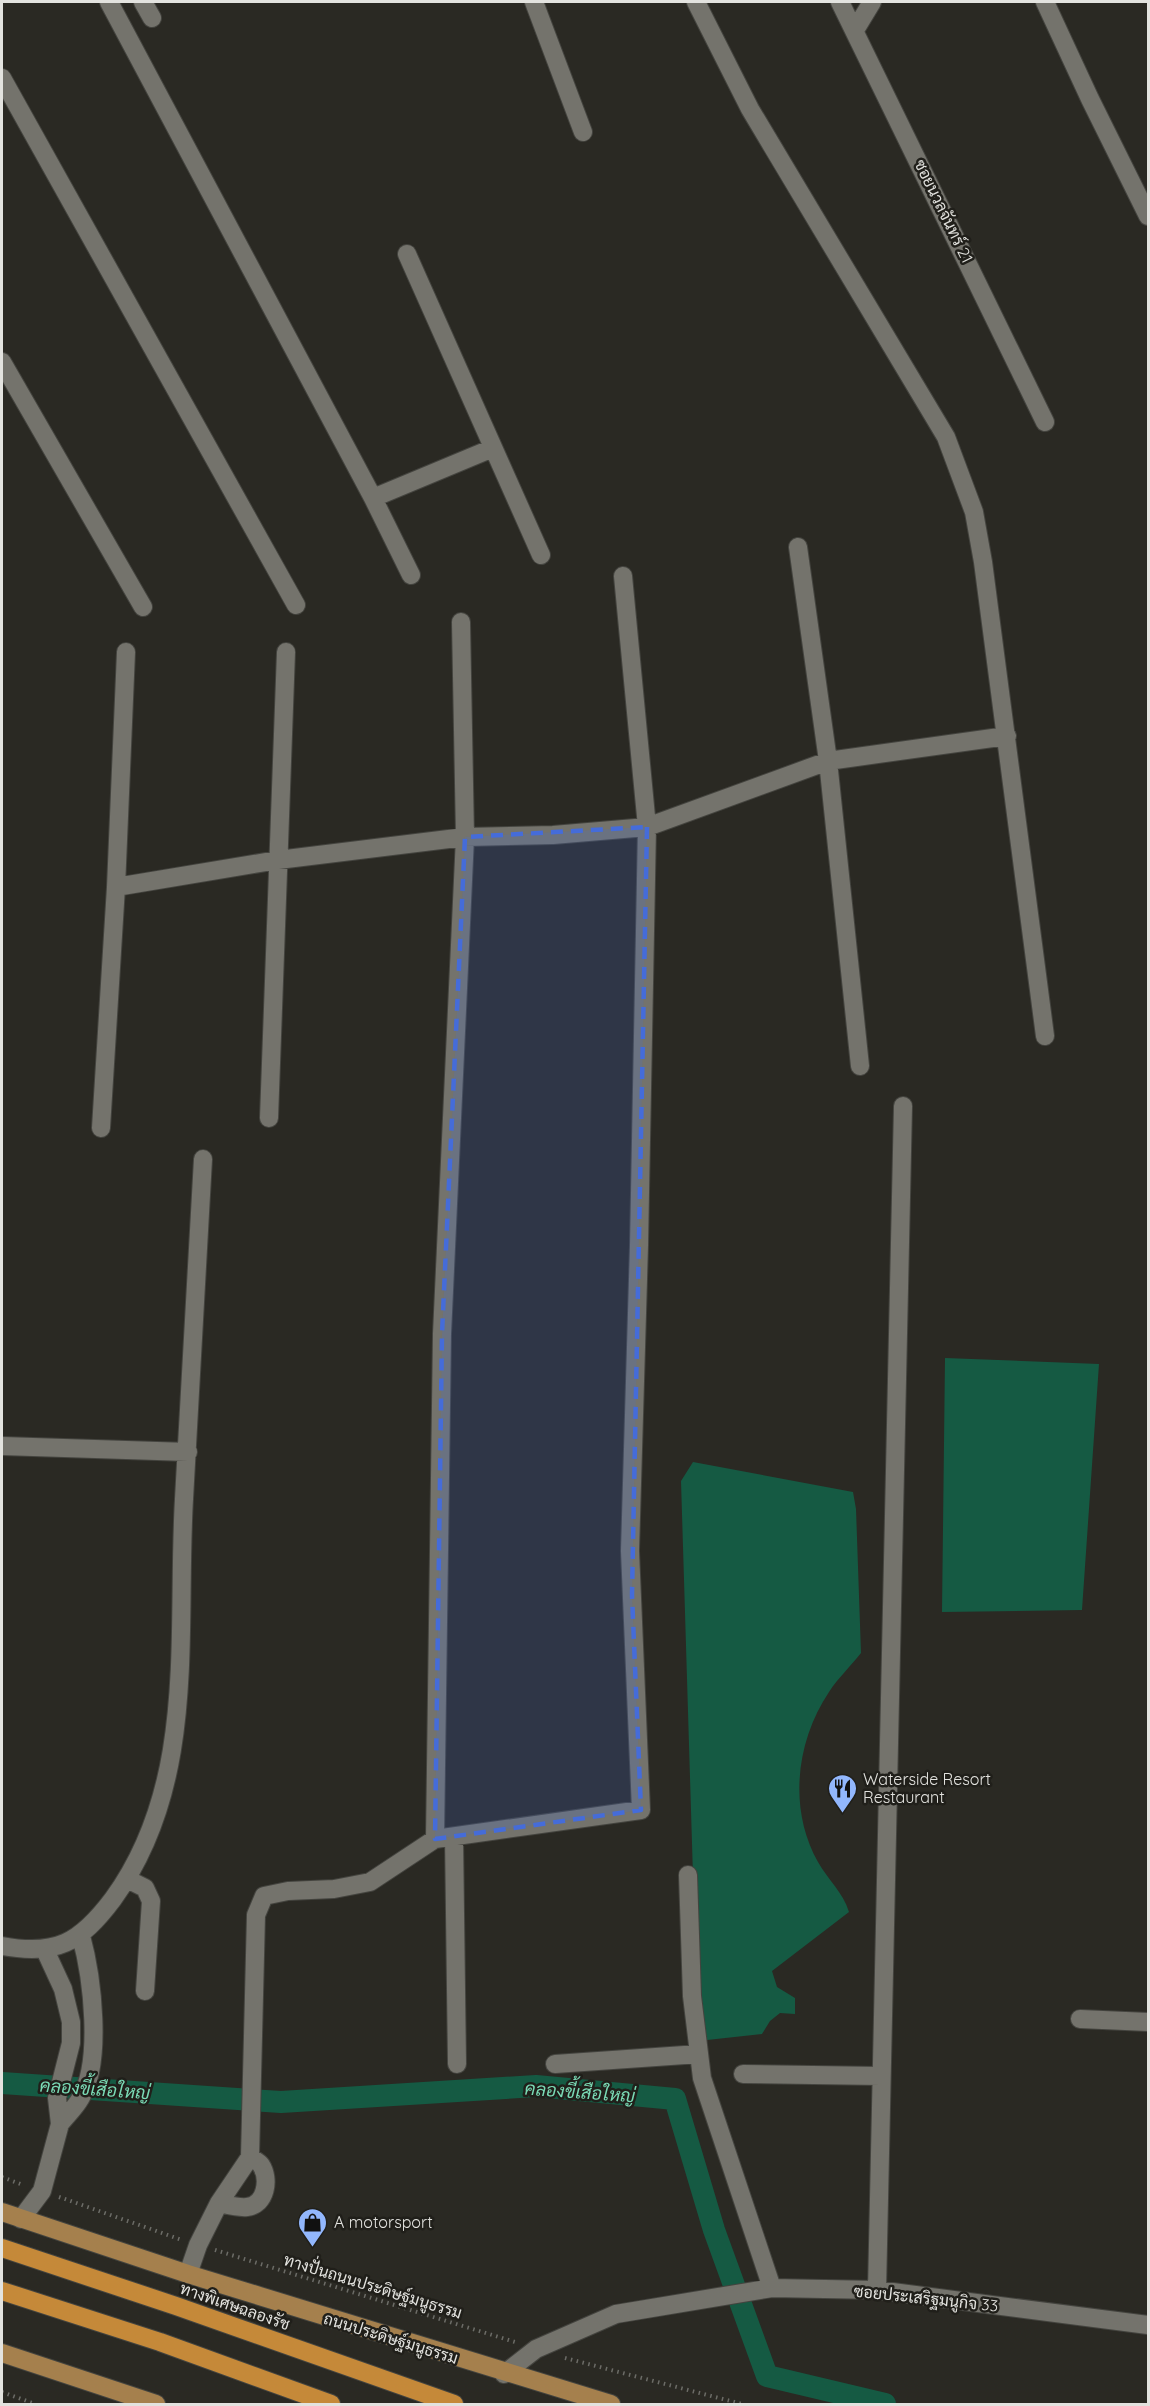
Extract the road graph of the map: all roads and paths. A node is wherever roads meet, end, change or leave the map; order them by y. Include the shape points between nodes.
1 (109, 2) edge
2 (142, 2) edge
3 (534, 2) edge
4 (696, 2) edge
5 (840, 2) edge
6 (872, 2) edge
7 (1045, 2) edge
8 (152, 18) dead end
9 (855, 30) junction
10 (2, 78) edge
11 (583, 132) dead end
12 (1149, 216) edge
13 (407, 254) dead end
14 (2, 362) edge
15 (1045, 422) dead end
16 (493, 448) junction
17 (373, 498) junction
18 (798, 548) dead end
19 (541, 555) dead end
20 (411, 575) dead end
21 (623, 576) dead end
22 (296, 605) dead end
23 (144, 607) dead end
24 (461, 622) dead end
25 (126, 652) dead end
26 (286, 652) dead end
27 (1007, 736) junction
28 (828, 761) junction
29 (647, 827) junction
30 (465, 837) junction
31 (278, 860) junction
32 (116, 887) junction
33 (1045, 1036) dead end
34 (860, 1066) dead end
35 (903, 1106) dead end
36 (269, 1118) dead end
37 (100, 1128) dead end
38 (203, 1158) dead end
39 (2, 1446) edge
40 (188, 1452) junction
41 (454, 1837) junction
42 (435, 1839) junction
43 (688, 1875) dead end
44 (127, 1879) junction
45 (81, 1936) junction
46 (2, 1946) edge
47 (45, 1950) junction
48 (145, 1991) dead end
49 (1080, 2019) dead end
50 (1149, 2022) edge
51 (699, 2054) junction
52 (458, 2064) dead end
53 (555, 2064) dead end
54 (744, 2074) dead end
55 (881, 2076) junction
56 (60, 2124) junction
57 (250, 2157) junction
58 (2, 2177) edge
59 (42, 2191) junction
60 (219, 2204) junction
61 (2, 2212) edge
62 (21, 2219) junction
63 (198, 2245) junction
64 (2, 2248) edge
65 (188, 2274) junction
66 (772, 2288) junction
67 (877, 2290) junction
68 (2, 2291) edge
69 (1149, 2325) edge
70 (537, 2349) junction
71 (2, 2353) edge
72 (504, 2374) junction
73 (2, 2392) edge
74 (35, 2404) edge
75 (156, 2404) edge
76 (331, 2404) edge
77 (454, 2404) edge
78 (611, 2404) edge
79 (742, 2404) edge

1 - 17 street
2 - 8 street
3 - 11 street
4 - 27 street via 750,109 946,436 974,512 984,561
5 - 9 street, ซอยนวลจันทร์ 21
6 - 9 street
7 - 12 street
9 - 15 street, ซอยนวลจันทร์ 21
10 - 22 street
13 - 16 street
14 - 23 street
16 - 17 street
16 - 19 street
17 - 20 street
18 - 28 street
21 - 29 street
24 - 30 street
25 - 32 street
26 - 31 street
27 - 28 street
27 - 33 street
28 - 29 street
28 - 34 street
29 - 30 street
29 - 41 street via 630,1551 641,1810
30 - 31 street
30 - 42 street via 442,1334
31 - 32 street
31 - 36 street
32 - 37 street
35 - 55 street
38 - 40 street
39 - 40 street
40 - 44 street via 180,1698 172,1757 155,1821
41 - 42 street
41 - 52 street
42 - 57 street via 370,1882 264,1896 256,1915
43 - 51 street via 692,1996
44 - 45 street
44 - 48 street via 145,1888 151,1901
45 - 47 street
45 - 56 street via 95,2044 81,2098
46 - 47 street
47 - 56 street via 63,1989 71,2022 71,2043 57,2098
49 - 50 street
51 - 53 street
51 - 66 street via 702,2078
54 - 55 street
55 - 67 street
56 - 59 street
57 - 60 street
57 - 60 street via 261,2164 265,2179 260,2202 249,2207
58 - 59 path, ทางปั่นถนนประดิษฐ์มนูธรรม
59 - 62 street
59 - 63 path, ทางปั่นถนนประดิษฐ์มนูธรรม
60 - 63 street
61 - 62 main road, ถนนประดิษฐ์มนูธรรม
62 - 65 main road, ถนนประดิษฐ์มนูธรรม
63 - 65 street
63 - 70 path, ทางปั่นถนนประดิษฐ์มนูธรรม
64 - 77 highway, ทางพิเศษฉลองรัช
65 - 72 main road, ถนนประดิษฐ์มนูธรรม
66 - 67 street, ซอยประเสริฐมนูกิจ 33
66 - 70 street, ซอยประเสริฐมนูกิจ 33 via 616,2314
67 - 69 street, ซอยประเสริฐมนูกิจ 33
68 - 76 highway via 160,2342
70 - 72 street, ซอยประเสริฐมนูกิจ 33
70 - 79 path, ทางปั่นถนนประดิษฐ์มนูธรรม
71 - 75 main road
72 - 78 main road, ถนนประดิษฐ์มนูธรรม
73 - 74 path

